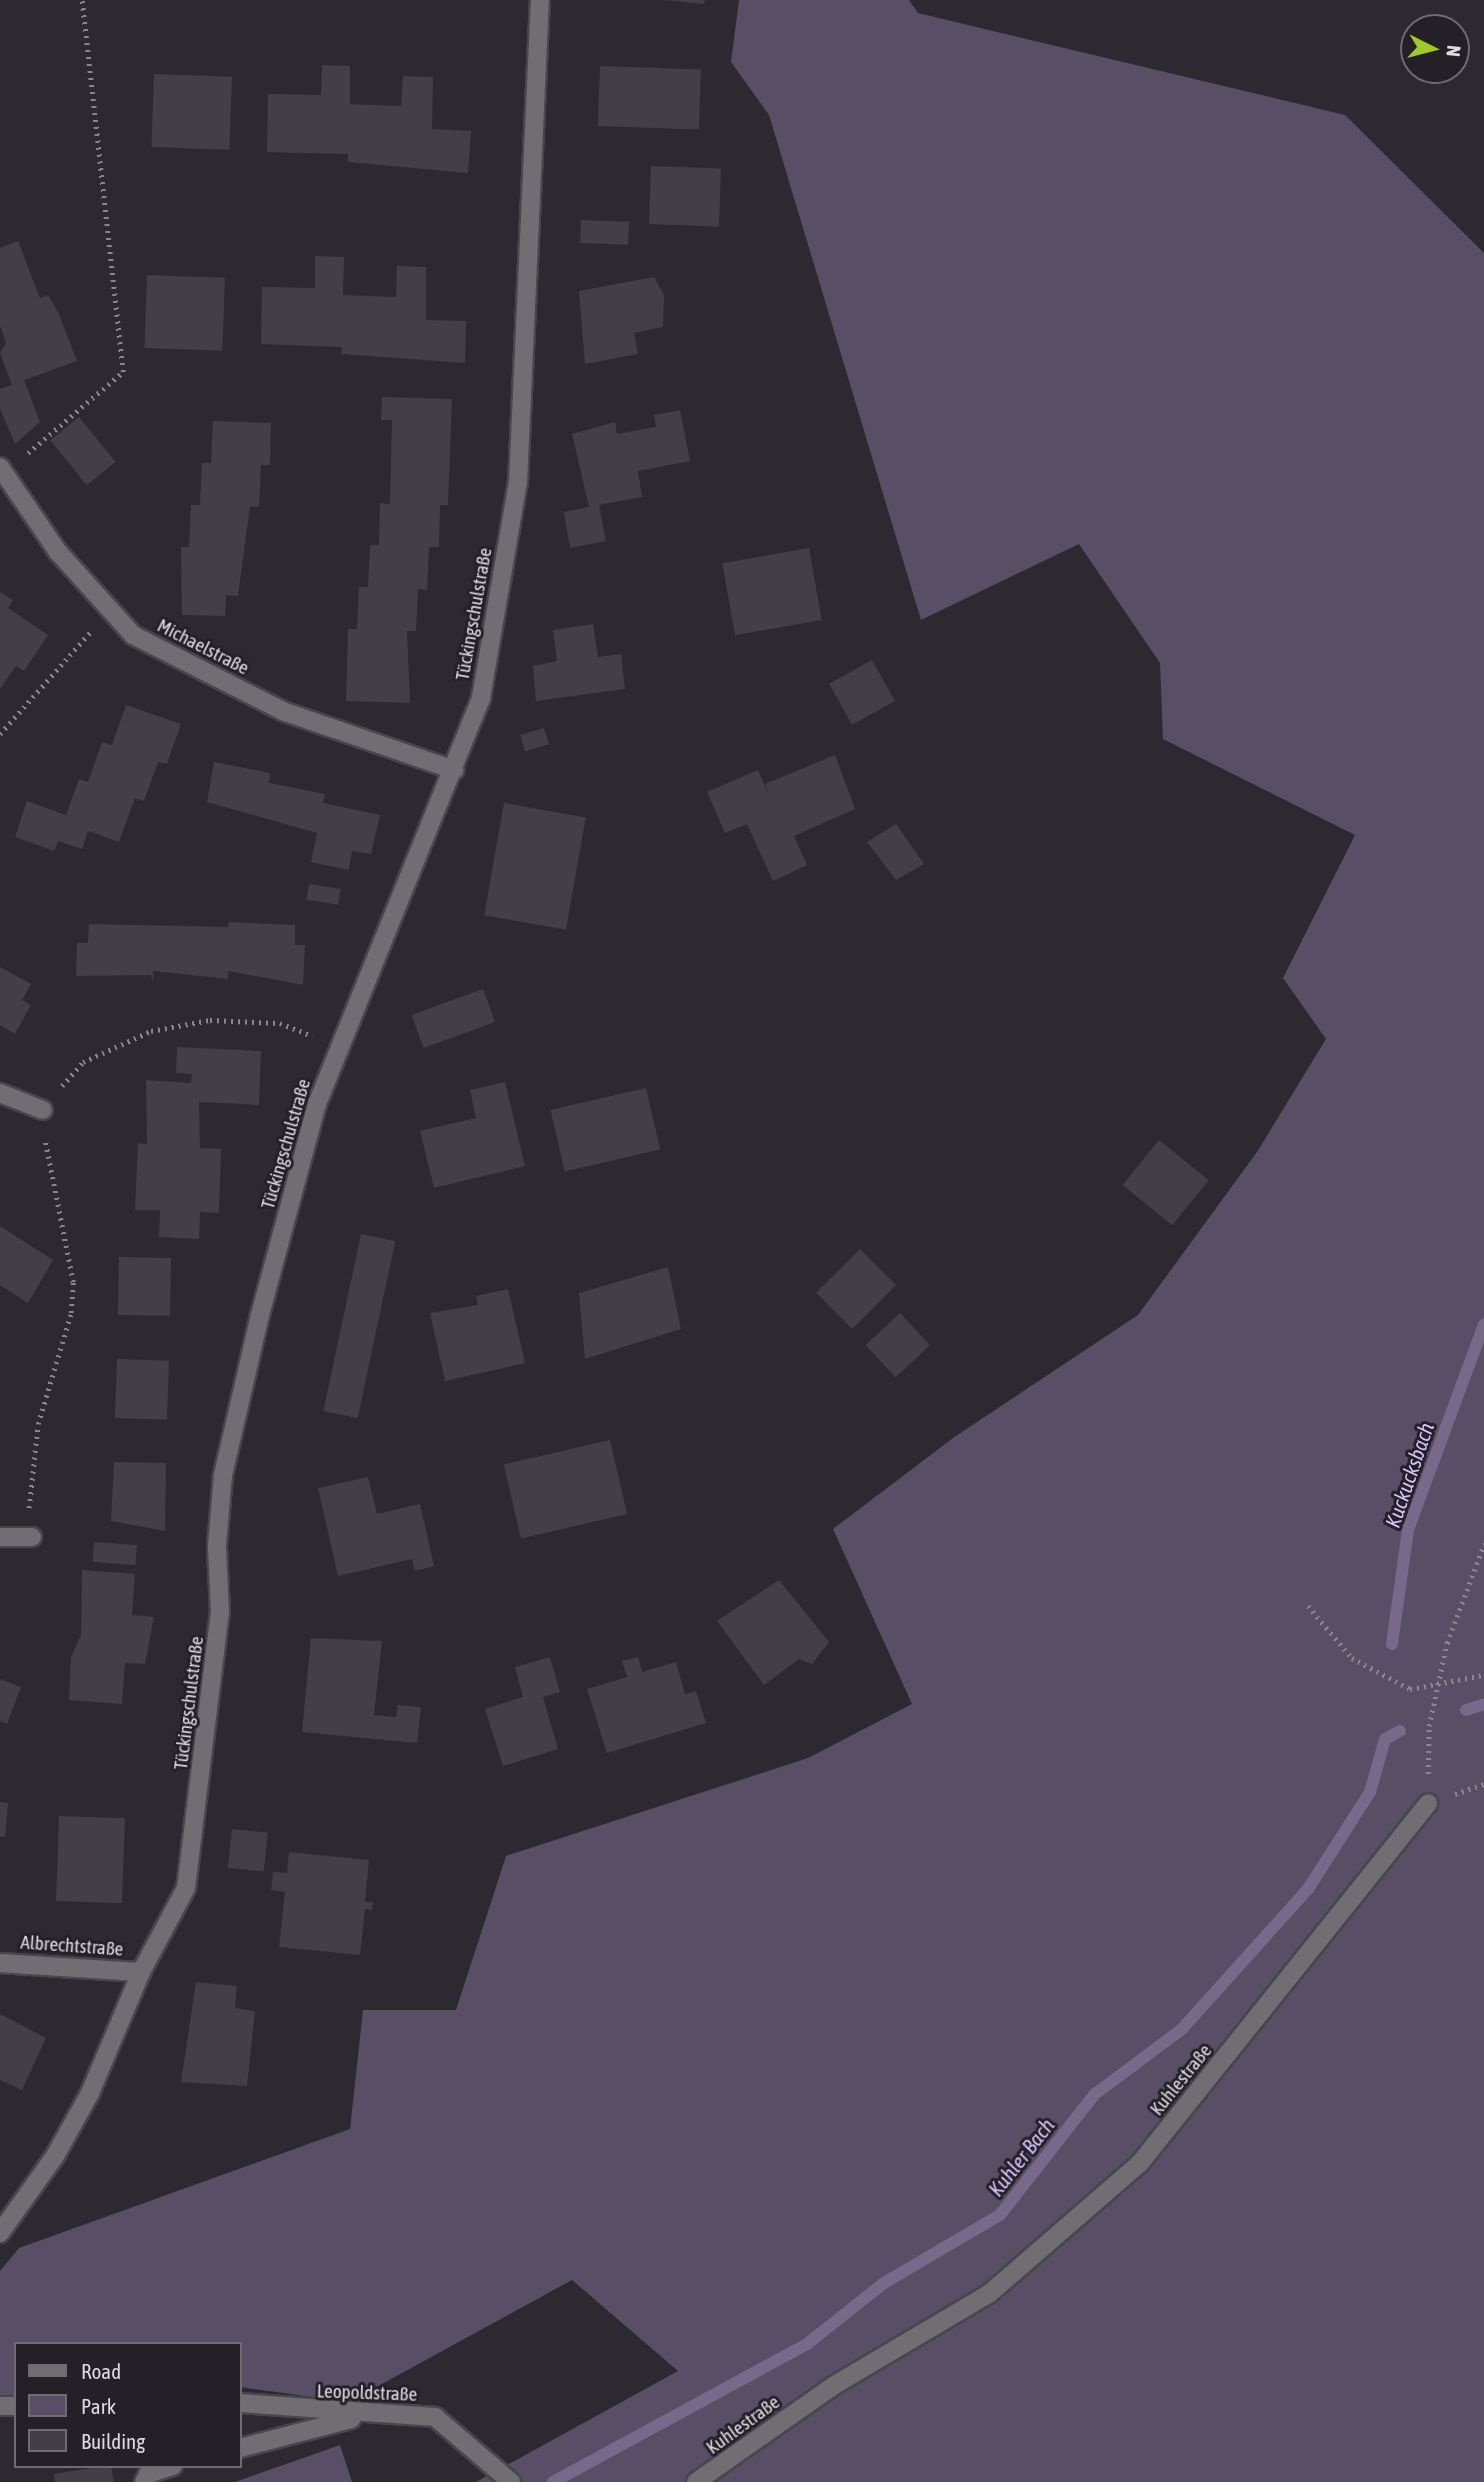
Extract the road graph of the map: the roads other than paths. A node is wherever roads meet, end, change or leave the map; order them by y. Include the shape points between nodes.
1 (540, 0) edge
2 (2, 470) edge
3 (454, 770) junction
4 (0, 1093) edge
5 (43, 1110) road end
6 (0, 1537) edge
7 (32, 1537) road end
8 (1428, 1803) road end
9 (0, 1963) edge
10 (141, 1972) junction
11 (0, 2233) edge
12 (242, 2403) edge
13 (371, 2414) junction
14 (242, 2447) edge
15 (167, 2468) edge
16 (506, 2476) edge
17 (144, 2482) edge
18 (696, 2482) edge

1 - 3 street, Tückingschulstraße via 518,482 481,698
2 - 3 street, Michaelstraße via 58,552 133,635 285,712
3 - 10 street, Tückingschulstraße via 317,1104 223,1475 217,1546 220,1613 186,1888
4 - 5 street
6 - 7 street
8 - 18 street, Kuhlestraße via 1140,2163 990,2293 833,2386
9 - 10 street, Albrechtstraße
10 - 11 street, Tückingschulstraße via 90,2093 55,2157
12 - 13 street, Leopoldstraße
13 - 14 street
13 - 16 street, Leopoldstraße via 435,2417
15 - 17 street via 148,2474

